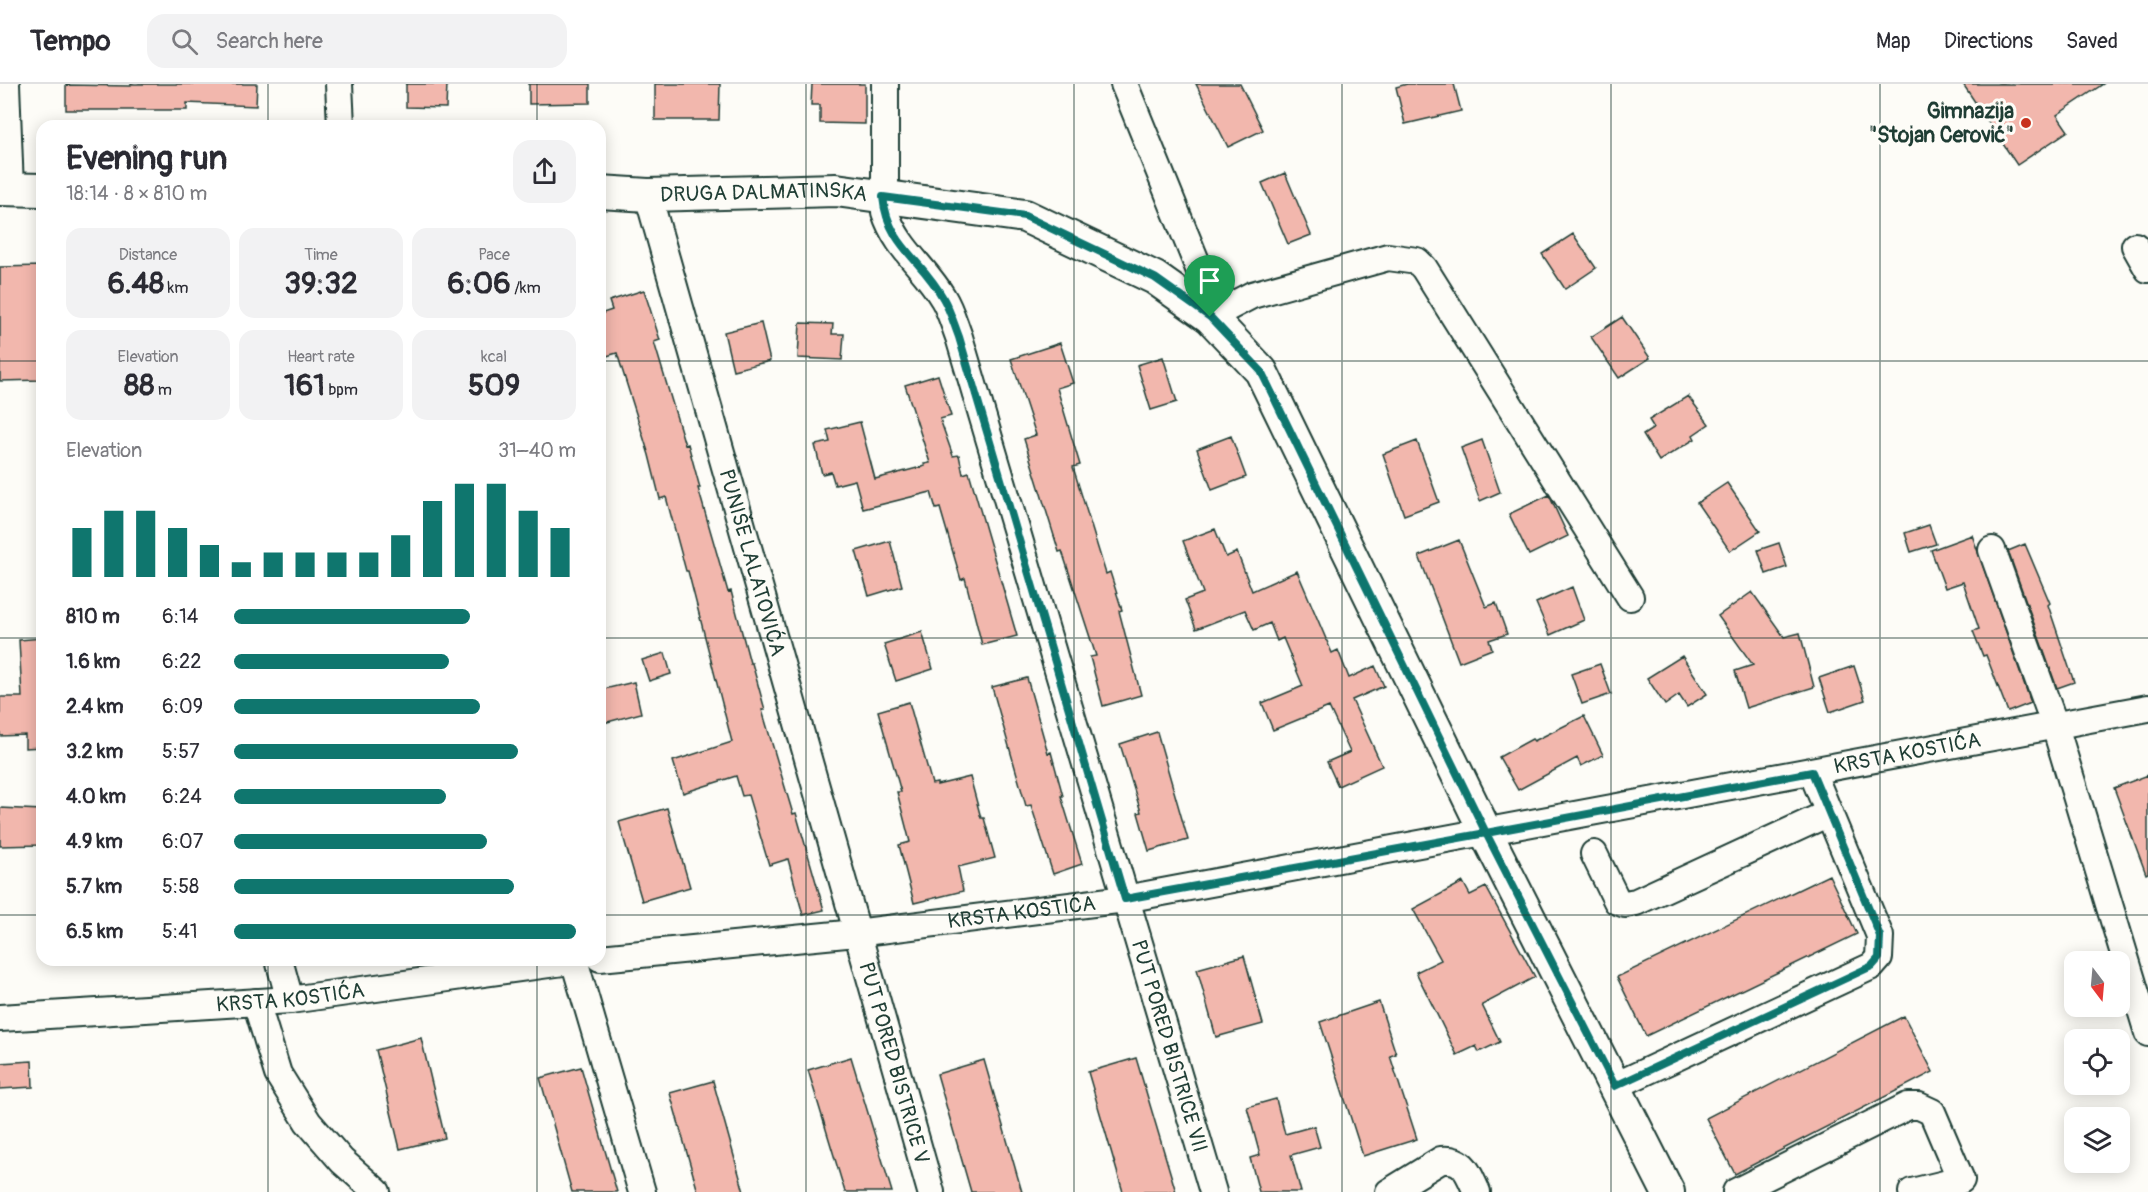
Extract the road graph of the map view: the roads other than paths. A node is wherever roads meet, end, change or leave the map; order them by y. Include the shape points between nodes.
1 (6, 84) edge
2 (339, 84) edge
3 (885, 84) edge
4 (1124, 84) edge
5 (341, 120) edge
6 (5, 189) edge
7 (36, 190) edge
8 (606, 192) edge
9 (648, 195) junction
10 (883, 197) junction
11 (2135, 246) dead end
12 (2148, 269) edge
13 (1210, 317) junction
14 (1992, 550) dead end
15 (1630, 597) dead end
16 (2148, 708) edge
17 (2055, 726) junction
18 (1812, 772) junction
19 (1829, 813) junction
20 (1486, 833) junction
21 (1594, 854) dead end
22 (1125, 899) junction
23 (856, 933) junction
24 (606, 957) edge
25 (281, 966) edge
26 (533, 966) edge
27 (578, 966) edge
28 (2141, 983) edge
29 (290, 1000) junction
30 (256, 1002) junction
31 (0, 1018) edge
32 (2148, 1033) edge
33 (1615, 1086) junction
34 (1963, 1186) edge
35 (377, 1192) edge
36 (642, 1192) edge
37 (931, 1192) edge
38 (1213, 1192) edge
39 (1389, 1192) edge
40 (1477, 1192) edge
41 (1668, 1192) edge
42 (1736, 1192) edge
43 (1912, 1192) edge

1 - 6 street
2 - 5 street
3 - 10 street, PUT PORED BISTRICE VII
4 - 13 street via 1204,281
6 - 7 street
8 - 9 street, DRUGA DALMATINSKA
9 - 10 street, DRUGA DALMATINSKA via 836,190
9 - 23 street, PUNIŠE LALATOVIĆA
10 - 13 street, DRUGA DALMATINSKA via 1025,216 1155,278
10 - 22 street, PUT PORED BISTRICE VII via 890,227 944,298 959,337
11 - 12 street
13 - 15 street via 1252,295 1389,257 1417,261
13 - 20 street, DRUGA DALMATINSKA via 1261,371
14 - 17 street
16 - 17 street, KRSTA KOSTIĆA
17 - 18 street, KRSTA KOSTIĆA
17 - 28 street
18 - 19 street
18 - 20 street, KRSTA KOSTIĆA
19 - 21 street via 1636,902 1617,902
19 - 33 street via 1880,936 1879,958 1872,966
20 - 22 street, KRSTA KOSTIĆA
20 - 33 street, DRUGA DALMATINSKA
22 - 23 street, KRSTA KOSTIĆA
22 - 38 street, PUT PORED BISTRICE VII
23 - 24 street, KRSTA KOSTIĆA
23 - 37 street, PUT PORED BISTRICE V
25 - 29 street
26 - 29 street, KRSTA KOSTIĆA
27 - 36 street
28 - 32 street
29 - 30 street, KRSTA KOSTIĆA
30 - 31 street, KRSTA KOSTIĆA
30 - 35 street via 278,1074 302,1112 342,1161
33 - 41 street, DRUGA DALMATINSKA
34 - 42 street via 1932,1112 1908,1106
34 - 43 street
39 - 40 street via 1441,1160 1457,1161 1465,1167

